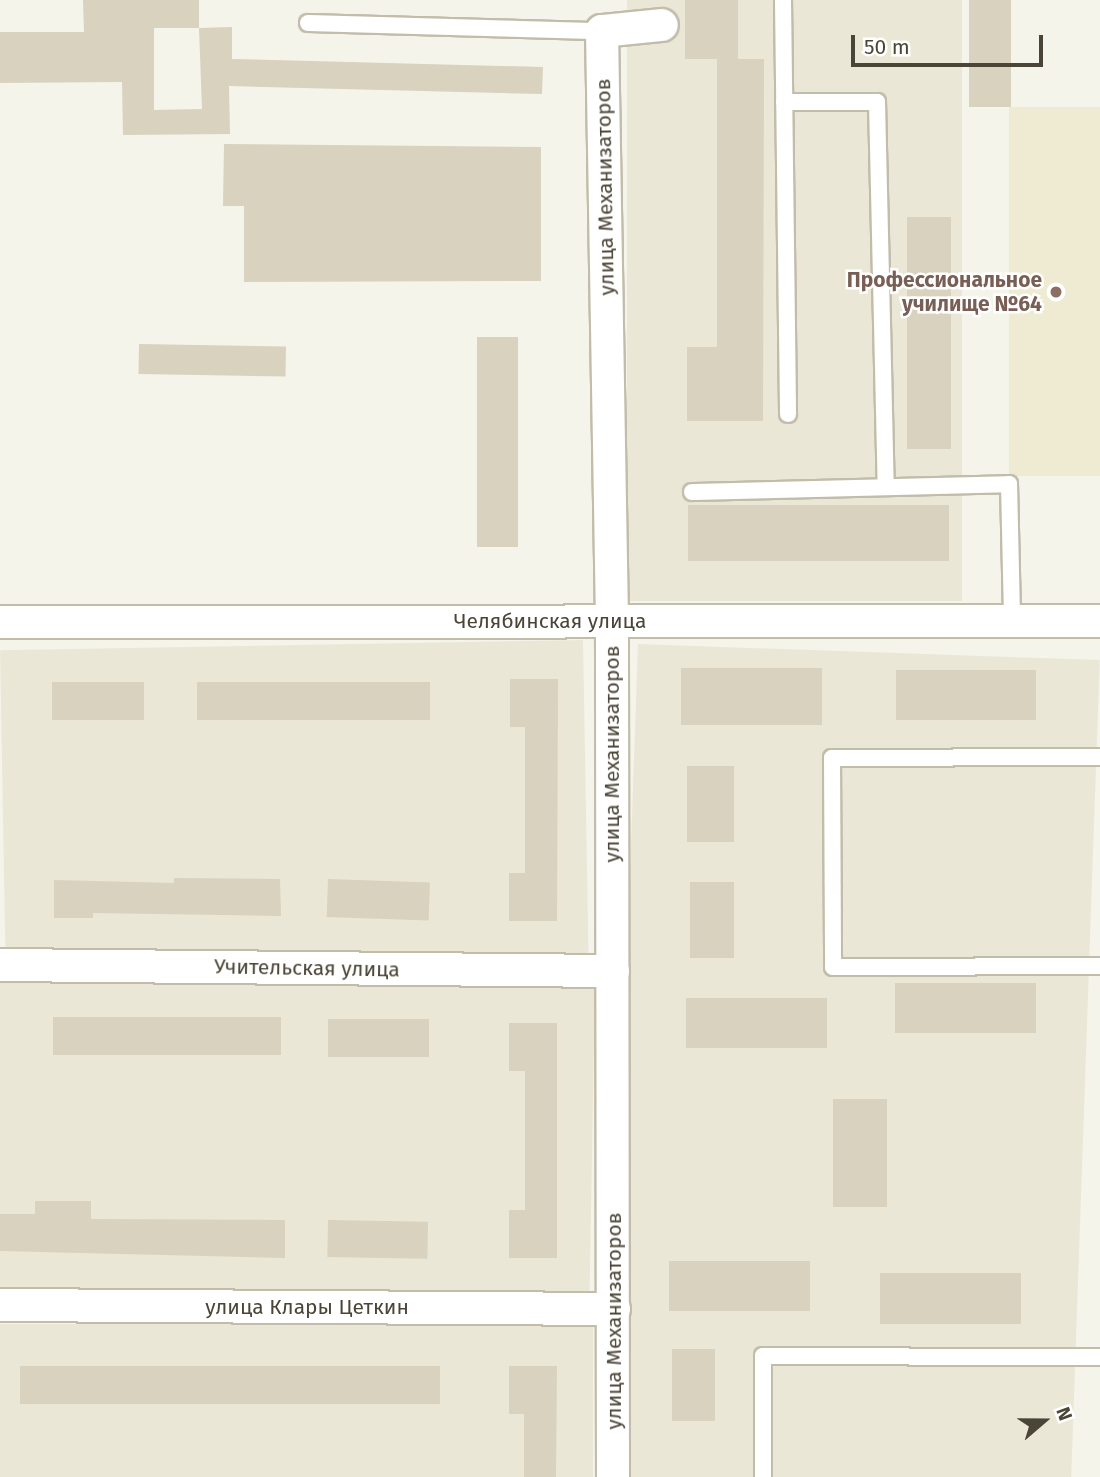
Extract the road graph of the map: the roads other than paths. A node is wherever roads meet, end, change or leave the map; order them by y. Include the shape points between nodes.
1 (783, 0) edge
2 (308, 23) dead end
3 (662, 25) dead end
4 (602, 31) junction
5 (784, 102) junction
6 (788, 414) dead end
7 (886, 487) junction
8 (692, 492) dead end
9 (612, 621) junction
10 (1012, 621) junction
11 (1100, 621) edge
12 (0, 622) edge
13 (1100, 757) edge
14 (0, 965) edge
15 (1100, 966) edge
16 (613, 971) junction
17 (0, 1305) edge
18 (614, 1309) junction
19 (1100, 1357) edge
20 (613, 1477) edge
21 (763, 1477) edge

1 - 5 lane
2 - 4 lane
3 - 4 street
4 - 9 street, улица Механизаторов
5 - 6 lane
5 - 7 lane via 877,102
7 - 8 lane
7 - 10 lane via 1009,484
9 - 10 street, Челябинская улица
9 - 12 street, Челябинская улица
9 - 16 street, улица Механизаторов
10 - 11 street, Челябинская улица
13 - 15 lane via 832,758 832,786 833,967
14 - 16 street, Учительская улица
16 - 18 street, улица Механизаторов
17 - 18 street, улица Клары Цеткин
18 - 20 street, улица Механизаторов
19 - 21 lane via 763,1356

